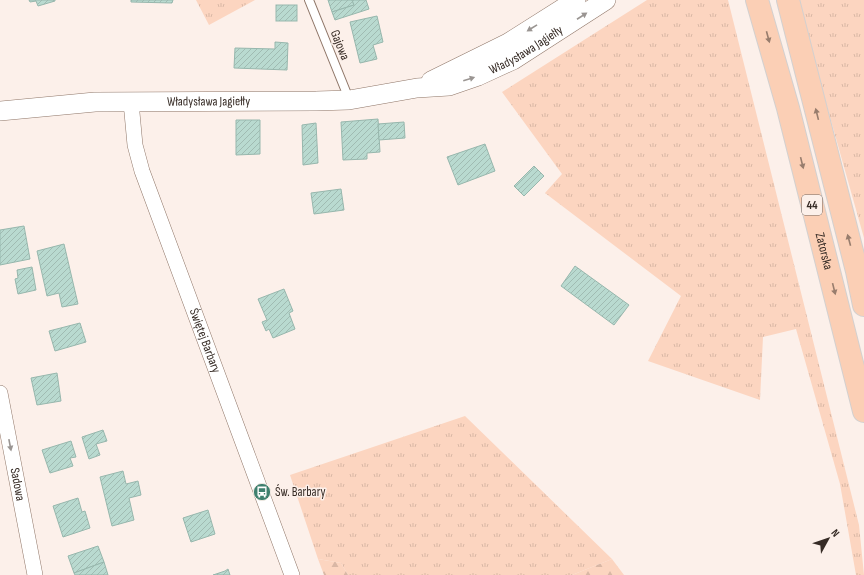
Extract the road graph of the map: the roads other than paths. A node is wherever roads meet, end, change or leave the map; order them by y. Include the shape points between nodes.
1 (309, 0) edge
2 (576, 0) edge
3 (606, 0) edge
4 (757, 0) edge
5 (788, 0) edge
6 (417, 88) junction
7 (349, 100) junction
8 (131, 102) junction
9 (0, 111) edge
10 (864, 305) edge
11 (0, 393) edge
12 (864, 411) edge
13 (35, 575) edge
14 (292, 575) edge

1 - 7 lane, Gajowa
2 -> 6 street, Władysława Jagiełły via 508,43
6 -> 3 street, Władysława Jagiełły via 449,86 513,60
4 -> 12 main road, Zatorska / 44 via 788,108
10 -> 5 main road, Zatorska / 44
6 - 7 street, Władysława Jagiełły
7 - 8 street, Władysława Jagiełły
8 - 9 street, Władysława Jagiełły via 95,102
8 - 14 street, Świętej Barbary via 135,145 142,171
11 -> 13 street, Sadowa

